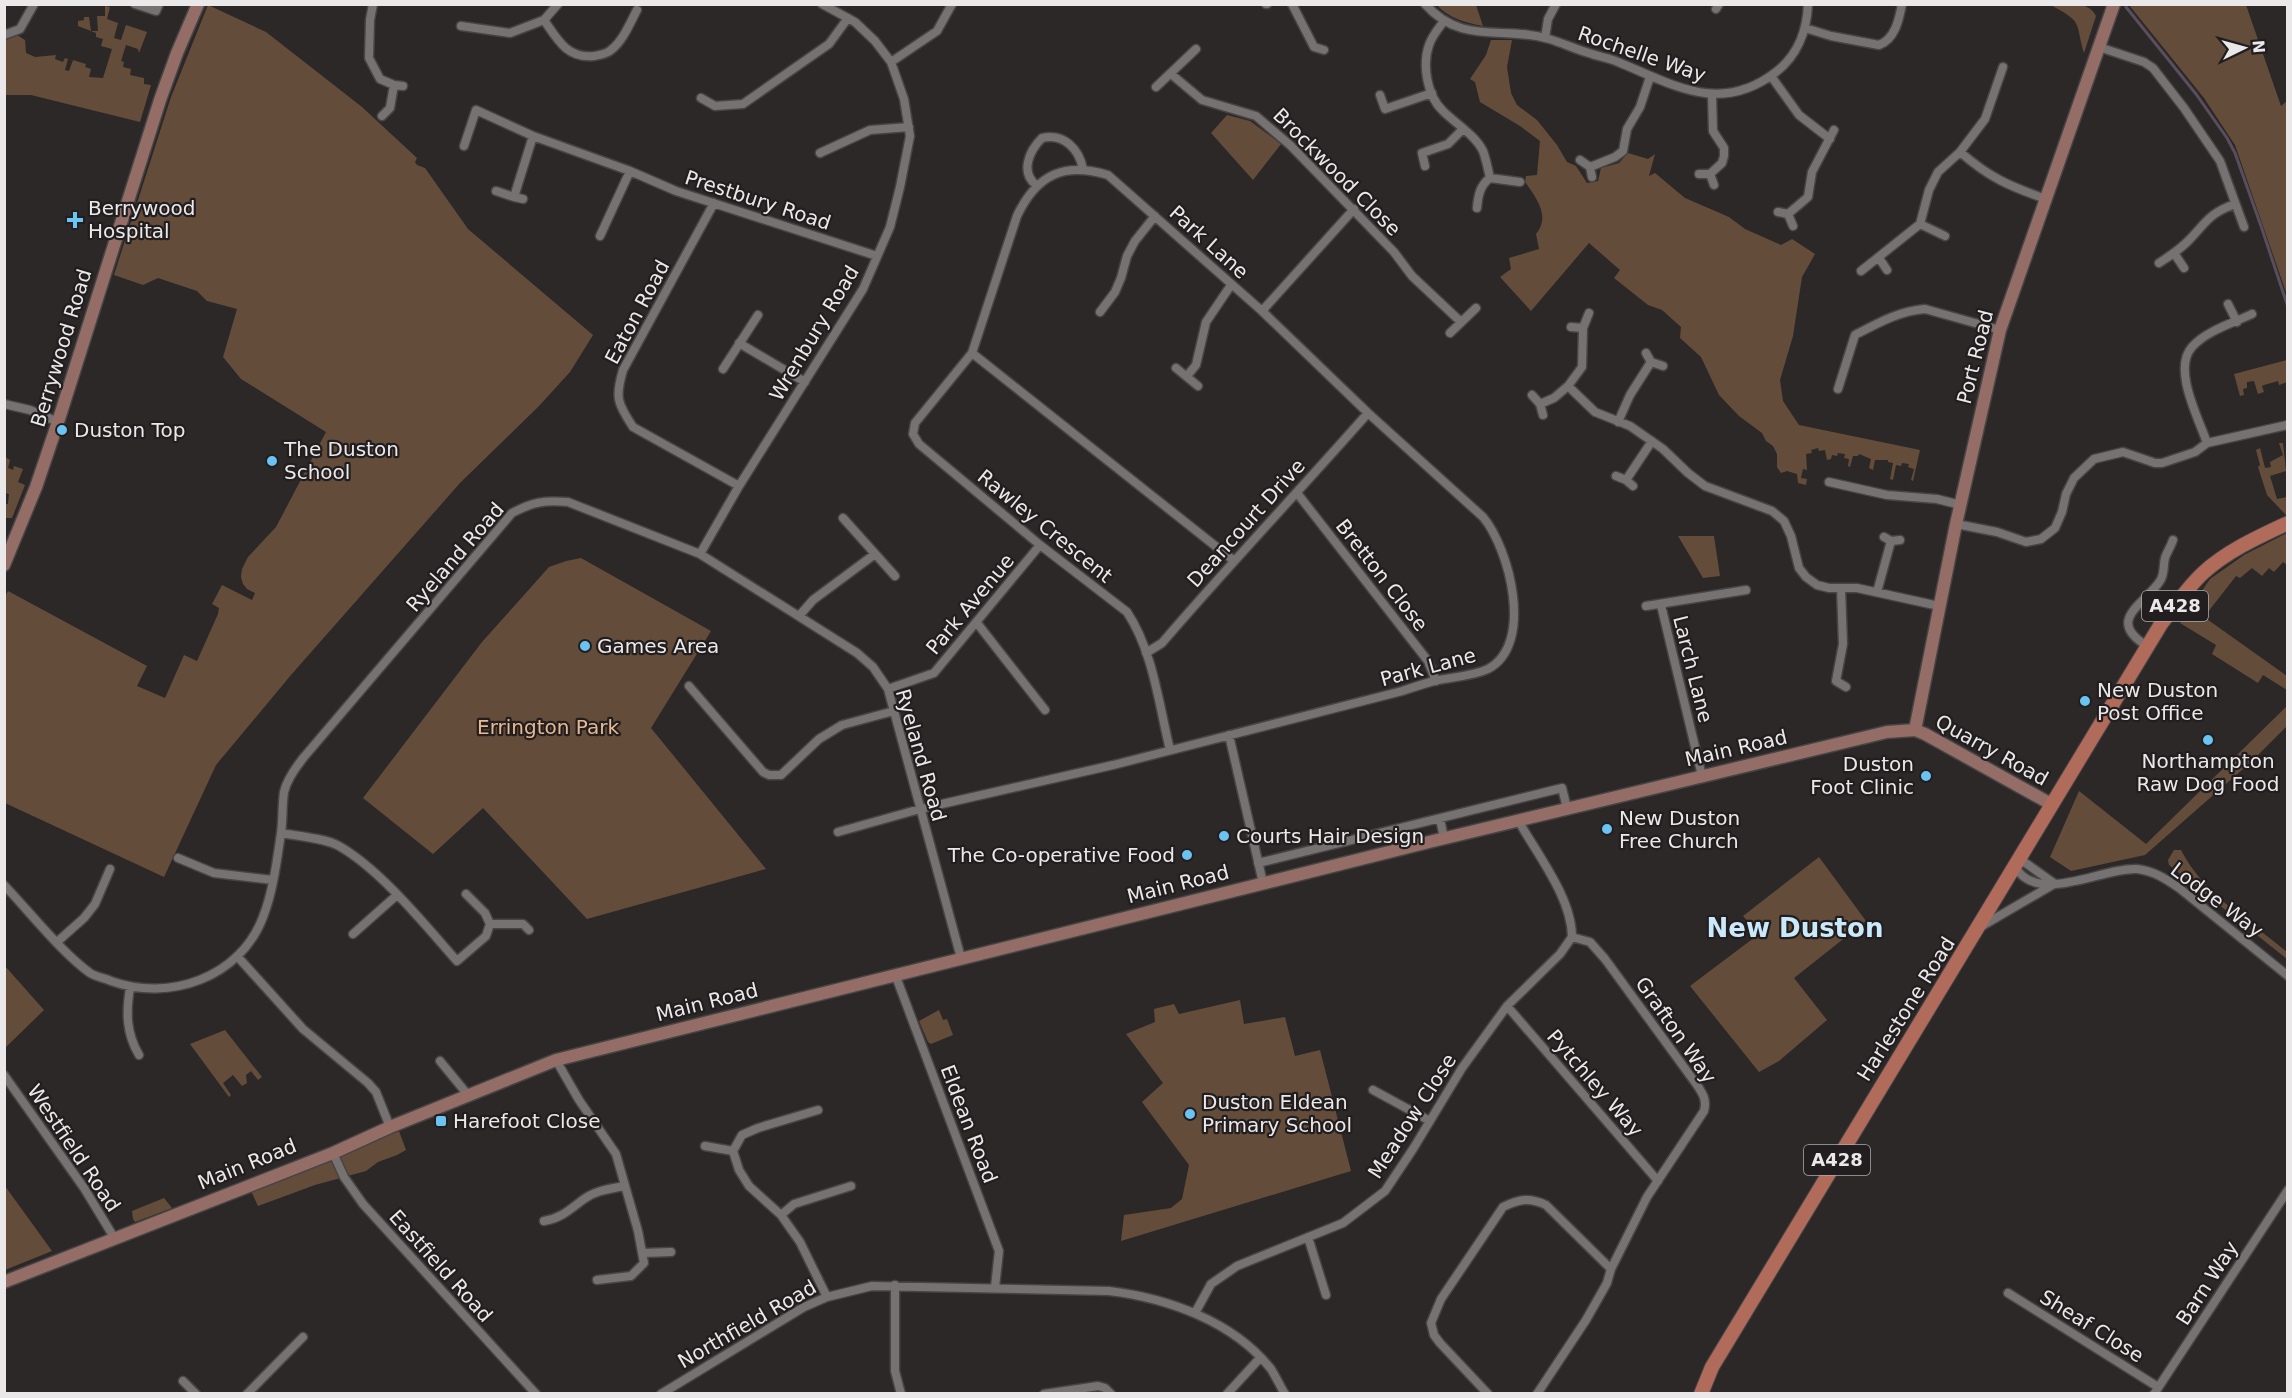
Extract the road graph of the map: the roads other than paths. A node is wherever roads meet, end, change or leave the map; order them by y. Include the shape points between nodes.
1 (34, 4) edge
2 (135, 4) edge
3 (159, 4) edge
4 (198, 4) edge
5 (373, 4) edge
6 (558, 4) edge
7 (822, 4) edge
8 (952, 4) edge
9 (1292, 4) edge
10 (1425, 4) edge
11 (1556, 4) edge
12 (1809, 4) edge
13 (1902, 4) edge
14 (2111, 6) edge
15 (637, 10) dead end
16 (848, 18) junction
17 (544, 20) junction
18 (1444, 21) junction
19 (461, 26) dead end
20 (1805, 28) junction
21 (4, 35) edge
22 (1545, 38) junction
23 (2099, 47) junction
24 (1196, 49) dead end
25 (1324, 50) dead end
26 (891, 62) junction
27 (2003, 67) dead end
28 (1171, 74) junction
29 (1771, 76) junction
30 (1650, 77) junction
31 (1156, 87) dead end
32 (1432, 93) junction
33 (1712, 94) junction
34 (1380, 95) dead end
35 (701, 98) dead end
36 (382, 116) dead end
37 (909, 126) junction
38 (1463, 129) junction
39 (532, 136) junction
40 (464, 146) dead end
41 (1960, 152) junction
42 (820, 153) dead end
43 (1580, 160) dead end
44 (1425, 166) dead end
45 (1590, 166) junction
46 (1083, 169) junction
47 (630, 171) junction
48 (1699, 174) dead end
49 (1710, 174) junction
50 (1592, 177) dead end
51 (1490, 178) junction
52 (1520, 182) dead end
53 (1714, 184) dead end
54 (1036, 185) junction
55 (496, 191) dead end
56 (2046, 199) junction
57 (714, 203) junction
58 (2235, 204) junction
59 (1477, 208) dead end
60 (1354, 209) junction
61 (1778, 212) dead end
62 (1788, 214) junction
63 (1155, 216) junction
64 (1920, 224) junction
65 (1793, 226) dead end
66 (2244, 227) dead end
67 (600, 236) dead end
68 (1945, 236) dead end
69 (2174, 253) junction
70 (877, 256) junction
71 (1879, 258) junction
72 (2159, 263) dead end
73 (2184, 268) dead end
74 (1887, 270) dead end
75 (1861, 271) dead end
76 (1231, 285) junction
77 (992, 287) joint
78 (2228, 304) dead end
79 (1476, 308) dead end
80 (1262, 311) junction
81 (1100, 312) dead end
82 (1589, 313) dead end
83 (2252, 314) dead end
84 (758, 315) dead end
85 (1461, 322) junction
86 (2236, 322) junction
87 (1571, 327) dead end
88 (1583, 327) junction
89 (2000, 330) junction
90 (1450, 333) dead end
91 (739, 343) junction
92 (972, 353) junction
93 (1646, 353) dead end
94 (1651, 362) junction
95 (1663, 366) dead end
96 (1176, 368) dead end
97 (723, 369) dead end
98 (1187, 376) junction
99 (804, 382) junction
100 (1198, 386) dead end
101 (1568, 386) junction
102 (1838, 389) dead end
103 (1532, 395) dead end
104 (4, 404) edge
105 (1540, 404) junction
106 (1368, 413) junction
107 (1544, 415) dead end
108 (2285, 416) dead end
109 (58, 422) junction
110 (1618, 422) junction
111 (2287, 425) edge
112 (2288, 430) edge
113 (1652, 441) junction
114 (2207, 443) junction
115 (1616, 476) dead end
116 (1828, 482) dead end
117 (740, 486) junction
118 (1297, 493) junction
119 (1961, 505) junction
120 (843, 518) dead end
121 (2288, 523) edge
122 (1956, 524) junction
123 (1892, 539) dead end
124 (2173, 540) dead end
125 (1040, 545) junction
126 (700, 554) junction
127 (875, 554) junction
128 (1233, 560) junction
129 (4, 565) edge
130 (895, 576) dead end
131 (1840, 588) junction
132 (1746, 590) dead end
133 (1877, 592) junction
134 (1661, 604) junction
135 (1646, 606) dead end
136 (1940, 606) junction
137 (799, 616) junction
138 (977, 623) junction
139 (2147, 646) junction
140 (1146, 652) junction
141 (1825, 680) dead end
142 (1436, 681) junction
143 (1836, 681) junction
144 (689, 686) dead end
145 (1846, 687) dead end
146 (888, 689) junction
147 (1045, 710) dead end
148 (894, 711) junction
149 (1915, 730) junction
150 (1229, 735) junction
151 (1170, 750) junction
152 (1702, 776) junction
153 (2051, 804) junction
154 (1567, 808) junction
155 (920, 809) junction
156 (1440, 819) junction
157 (1518, 820) junction
158 (838, 832) dead end
159 (281, 833) junction
160 (1444, 838) junction
161 (178, 858) dead end
162 (1258, 863) junction
163 (2018, 863) junction
164 (111, 868) dead end
165 (273, 880) junction
166 (1263, 883) junction
167 (2055, 884) junction
168 (4, 885) edge
169 (466, 894) dead end
170 (397, 895) junction
171 (490, 924) junction
172 (1978, 928) junction
173 (529, 930) dead end
174 (353, 934) dead end
175 (1572, 937) junction
176 (57, 942) junction
177 (237, 956) junction
178 (961, 958) junction
179 (895, 974) junction
180 (2288, 976) edge
181 (129, 988) junction
182 (1507, 1006) junction
183 (139, 1054) dead end
184 (556, 1060) junction
185 (440, 1061) dead end
186 (4, 1075) edge
187 (1373, 1089) dead end
188 (468, 1095) junction
189 (818, 1110) dead end
190 (1430, 1121) junction
191 (390, 1127) junction
192 (705, 1146) dead end
193 (733, 1152) junction
194 (333, 1153) junction
195 (1658, 1181) junction
196 (624, 1186) junction
197 (851, 1186) dead end
198 (2288, 1190) edge
199 (781, 1215) junction
200 (544, 1221) dead end
201 (1308, 1237) junction
202 (115, 1239) junction
203 (671, 1252) dead end
204 (643, 1253) junction
205 (1611, 1269) junction
206 (597, 1280) dead end
207 (4, 1282) edge
208 (896, 1285) junction
209 (995, 1287) junction
210 (2008, 1293) dead end
211 (1326, 1295) dead end
212 (827, 1296) junction
213 (1195, 1313) junction
214 (303, 1337) dead end
215 (1260, 1358) junction
216 (183, 1381) dead end
217 (2156, 1390) edge
218 (196, 1394) edge
219 (247, 1394) edge
220 (536, 1394) edge
221 (661, 1394) edge
222 (902, 1394) edge
223 (1044, 1394) edge
224 (1112, 1394) edge
225 (1227, 1394) edge
226 (1285, 1394) edge
227 (1488, 1394) edge
228 (1537, 1394) edge
229 (1701, 1394) edge

1 - 21 street via 20,29
2 - 3 street via 156,11
4 - 109 street, Berrywood Road via 160,99
5 - 36 street via 369,58 380,79 399,86 390,108
6 - 17 street
7 - 16 street, Wrenbury Road
8 - 26 street via 937,31
9 - 25 street via 1314,47
10 - 18 street, Rochelle Way
11 - 22 street
12 - 20 street, Rochelle Way
13 - 20 street via 1894,32 1879,45
14 - 23 street, Port Road
15 - 17 street via 611,50 587,57 573,55 560,44
16 - 26 street, Wrenbury Road via 875,41
16 - 35 street via 829,44 743,104 715,106
17 - 19 street via 510,33
18 - 22 street, Rochelle Way via 1475,32
18 - 32 street via 1429,43 1426,56
20 - 29 street, Rochelle Way via 1792,55
22 - 30 street, Rochelle Way via 1617,61
23 - 56 street, Port Road
23 - 58 street via 2153,68 2216,153
24 - 28 street
26 - 37 street, Wrenbury Road
27 - 41 street via 1985,119
28 - 31 street
28 - 60 street, Brockwood Close via 1202,100 1256,116
29 - 33 street, Rochelle Way via 1748,89
29 - 62 street via 1799,115 1832,134 1812,172 1808,197
30 - 33 street, Rochelle Way via 1697,93
30 - 45 street via 1627,129 1623,151
32 - 34 street via 1385,109
32 - 38 street via 1441,109
33 - 49 street via 1713,131 1724,148 1724,156
37 - 42 street via 870,130
37 - 70 street, Wrenbury Road via 900,187 890,227
38 - 44 street via 1448,144 1422,153
38 - 51 street via 1482,150
39 - 40 street, Prestbury Road via 477,106
39 - 47 street, Prestbury Road
39 - 55 street via 519,198
41 - 56 street via 2005,185
41 - 64 street via 1938,172
43 - 45 street
45 - 50 street
46 - 54 street, Park Lane via 1065,170
46 - 54 street via 1079,155 1066,141 1042,138 1026,171
46 - 63 street, Park Lane via 1108,175
47 - 57 street, Prestbury Road
47 - 67 street
48 - 49 street
49 - 53 street
51 - 52 street
51 - 59 street via 1484,182
54 - 77 street, Park Lane via 1017,216
56 - 89 street, Port Road
57 - 70 street, Prestbury Road
57 - 117 street, Eaton Road via 622,370 616,393 633,427
58 - 66 street
58 - 69 street via 2205,220
60 - 80 street
60 - 85 street, Brockwood Close via 1412,276
61 - 62 street
62 - 65 street
63 - 76 street, Park Lane
63 - 81 street via 1127,255 1115,292
64 - 68 street
64 - 71 street
69 - 72 street
69 - 73 street
70 - 99 street, Wrenbury Road via 863,289
71 - 74 street
71 - 75 street
76 - 80 street, Park Lane
76 - 98 street via 1206,322 1196,365
77 - 92 street, Rawley Crescent
78 - 86 street
79 - 85 street
80 - 106 street, Park Lane
82 - 88 street
83 - 86 street
84 - 91 street
85 - 90 street
86 - 114 street via 2190,348 2184,364 2184,379
87 - 88 street
88 - 101 street via 1582,367
89 - 102 street via 1925,309 1885,319 1855,335
89 - 119 street, Port Road
91 - 97 street
91 - 99 street
92 - 125 street, Rawley Crescent via 915,423 913,434 919,444
92 - 128 street
93 - 94 street
94 - 95 street
94 - 110 street
96 - 98 street
98 - 100 street
99 - 117 street, Wrenbury Road
101 - 105 street
101 - 110 street via 1595,412
103 - 105 street
104 - 109 street
105 - 107 street
106 - 118 street, Deancourt Drive
106 - 142 street, Park Lane via 1489,524 1510,579 1515,615 1503,654 1488,669
108 - 111 street
109 - 129 street, Berrywood Road
110 - 113 street
111 - 112 street
111 - 114 street
113 - 115 street via 1630,483
113 - 131 street via 1705,486 1772,511 1784,521 1799,568 1806,577 1817,585
114 - 122 street via 2195,452 2162,463 2123,452 2094,459 2074,478 2055,528 2041,539 2026,542
116 - 119 street
117 - 126 street, Wrenbury Road
118 - 128 street, Deancourt Drive
118 - 142 street, Bretton Close via 1428,661
119 - 122 street, Port Road
120 - 127 street
121 - 139 main road, Harlestone Road / A428 via 2242,545 2203,573
122 - 136 street, Port Road
123 - 133 street
124 - 139 street via 2161,579 2129,618 2127,627 2133,637
125 - 138 street, Park Avenue
125 - 140 street, Rawley Crescent via 1127,612
126 - 137 street, Ryeland Road
126 - 159 street, Ryeland Road via 568,502 546,500 512,513 304,756 284,791
127 - 130 street
127 - 137 street via 813,600
128 - 140 street, Deancourt Drive via 1162,643
131 - 133 street
131 - 143 street via 1843,644
132 - 134 street, Larch Lane
133 - 136 street
134 - 135 street, Larch Lane
134 - 152 street, Larch Lane
136 - 149 street, Port Road
137 - 146 street, Ryeland Road via 857,653
138 - 146 street, Park Avenue via 934,673
138 - 147 street
139 - 153 main road, Harlestone Road / A428
140 - 151 street, Rawley Crescent
141 - 143 street
142 - 150 street, Park Lane
143 - 145 street
144 - 148 street via 763,772 775,776 781,775 819,739 843,725
146 - 148 street, Ryeland Road
148 - 155 street, Ryeland Road
149 - 152 street, Main Road via 1887,732
149 - 153 street, Quarry Road
150 - 151 street, Park Lane
150 - 162 street
151 - 155 street, Park Lane
152 - 154 street, Main Road
153 - 163 main road, Harlestone Road / A428
154 - 156 street via 1562,788
154 - 157 street, Main Road
155 - 158 street, Park Lane
155 - 178 street, Ryeland Road
156 - 160 street
156 - 162 street
157 - 160 street, Main Road
157 - 175 street via 1562,897 1572,924
159 - 165 street, Ryeland Road
159 - 170 street via 338,845
160 - 166 street, Main Road
161 - 165 street via 214,873
162 - 166 street
163 - 167 street via 2026,878
163 - 172 main road, Harlestone Road / A428
164 - 176 street via 95,904
165 - 177 street, Ryeland Road via 263,918
166 - 178 street, Main Road
167 - 172 street
167 - 180 street, Lodge Way via 2125,869 2149,871 2179,888
168 - 176 street, Ryeland Road
169 - 171 street
170 - 171 street via 457,961 486,936
170 - 174 street
171 - 173 street via 524,924
172 - 229 main road, Harlestone Road / A428 via 1718,1357
175 - 182 street, Meadow Close
175 - 195 street, Grafton Way via 1590,942 1605,959 1704,1095 1704,1111
176 - 181 street, Ryeland Road via 91,974
177 - 181 street, Ryeland Road via 190,985
177 - 191 street via 303,1029 369,1083
178 - 179 street, Main Road
179 - 184 street, Main Road
179 - 209 street, Eldean Road via 999,1251
181 - 183 street via 128,1025
182 - 190 street, Meadow Close
182 - 195 street, Pytchley Way
184 - 188 street, Main Road
184 - 196 street via 616,1154
185 - 188 street
186 - 202 street, Westfield Road
187 - 190 street
188 - 191 street, Main Road
189 - 193 street via 742,1135
190 - 201 street, Meadow Close via 1385,1191 1343,1223
191 - 194 street, Main Road
192 - 193 street
193 - 199 street via 749,1186
194 - 202 street, Main Road
194 - 220 street, Eastfield Road via 363,1204
195 - 205 street, Grafton Way
196 - 200 street via 598,1192 559,1218
196 - 204 street
197 - 199 street via 794,1204
198 - 217 street, Barn Way
199 - 212 street via 800,1242
201 - 211 street
201 - 213 street, Meadow Close via 1237,1266 1211,1284
202 - 207 street, Main Road
203 - 204 street
204 - 206 street via 644,1263 631,1276
205 - 227 street via 1546,1205 1519,1199 1503,1207 1442,1299 1431,1323 1440,1343
205 - 228 street, Grafton Way via 1586,1320
208 - 209 street, Northfield Road
208 - 212 street, Northfield Road
208 - 222 street via 895,1371
209 - 213 street, Northfield Road via 1139,1294
210 - 217 street, Sheaf Close
212 - 221 street, Northfield Road
213 - 215 street, Northfield Road via 1241,1341
214 - 219 street
215 - 225 street
215 - 226 street, Northfield Road
216 - 218 street
223 - 224 street via 1098,1386

